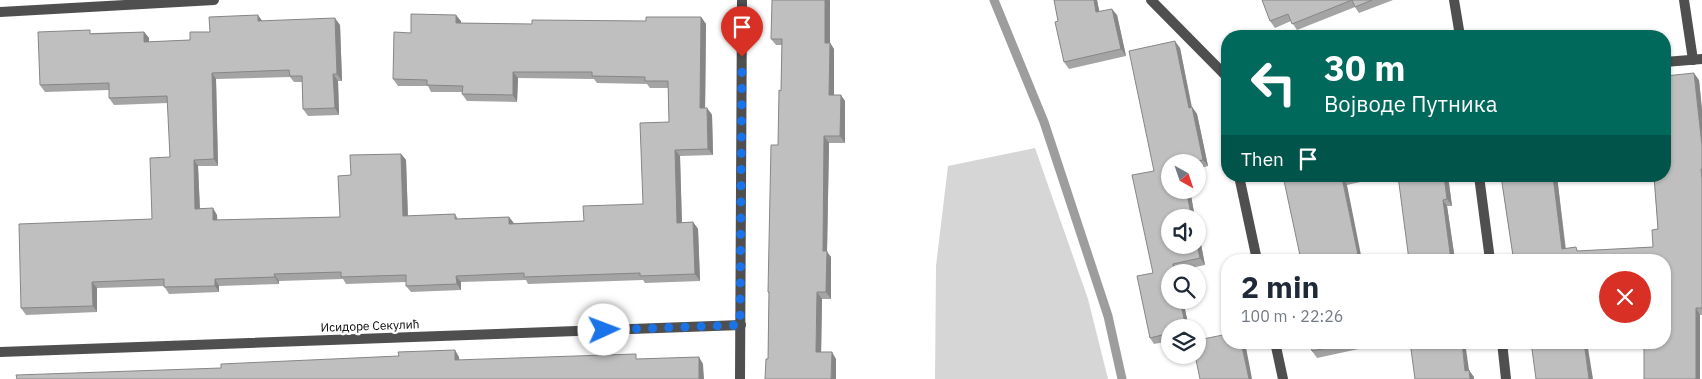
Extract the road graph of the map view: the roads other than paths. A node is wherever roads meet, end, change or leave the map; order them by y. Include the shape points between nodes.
1 (214, 0) edge
2 (742, 0) edge
3 (1151, 0) edge
4 (1454, 0) edge
5 (1684, 0) edge
6 (0, 12) edge
7 (1459, 30) edge
8 (1697, 59) edge
9 (1671, 61) edge
10 (1221, 71) edge
11 (1240, 182) edge
12 (1480, 182) edge
13 (1256, 254) edge
14 (1489, 254) edge
15 (740, 325) junction
16 (1277, 349) edge
17 (1503, 349) edge
18 (0, 352) edge
19 (740, 379) edge
20 (1283, 379) edge
21 (1506, 379) edge

1 - 6 street
2 - 15 street
3 - 10 street
4 - 7 street
5 - 8 street
8 - 9 street
11 - 13 street
12 - 14 street
15 - 18 street, Исидоре Секулић
15 - 19 street
16 - 20 street
17 - 21 street

